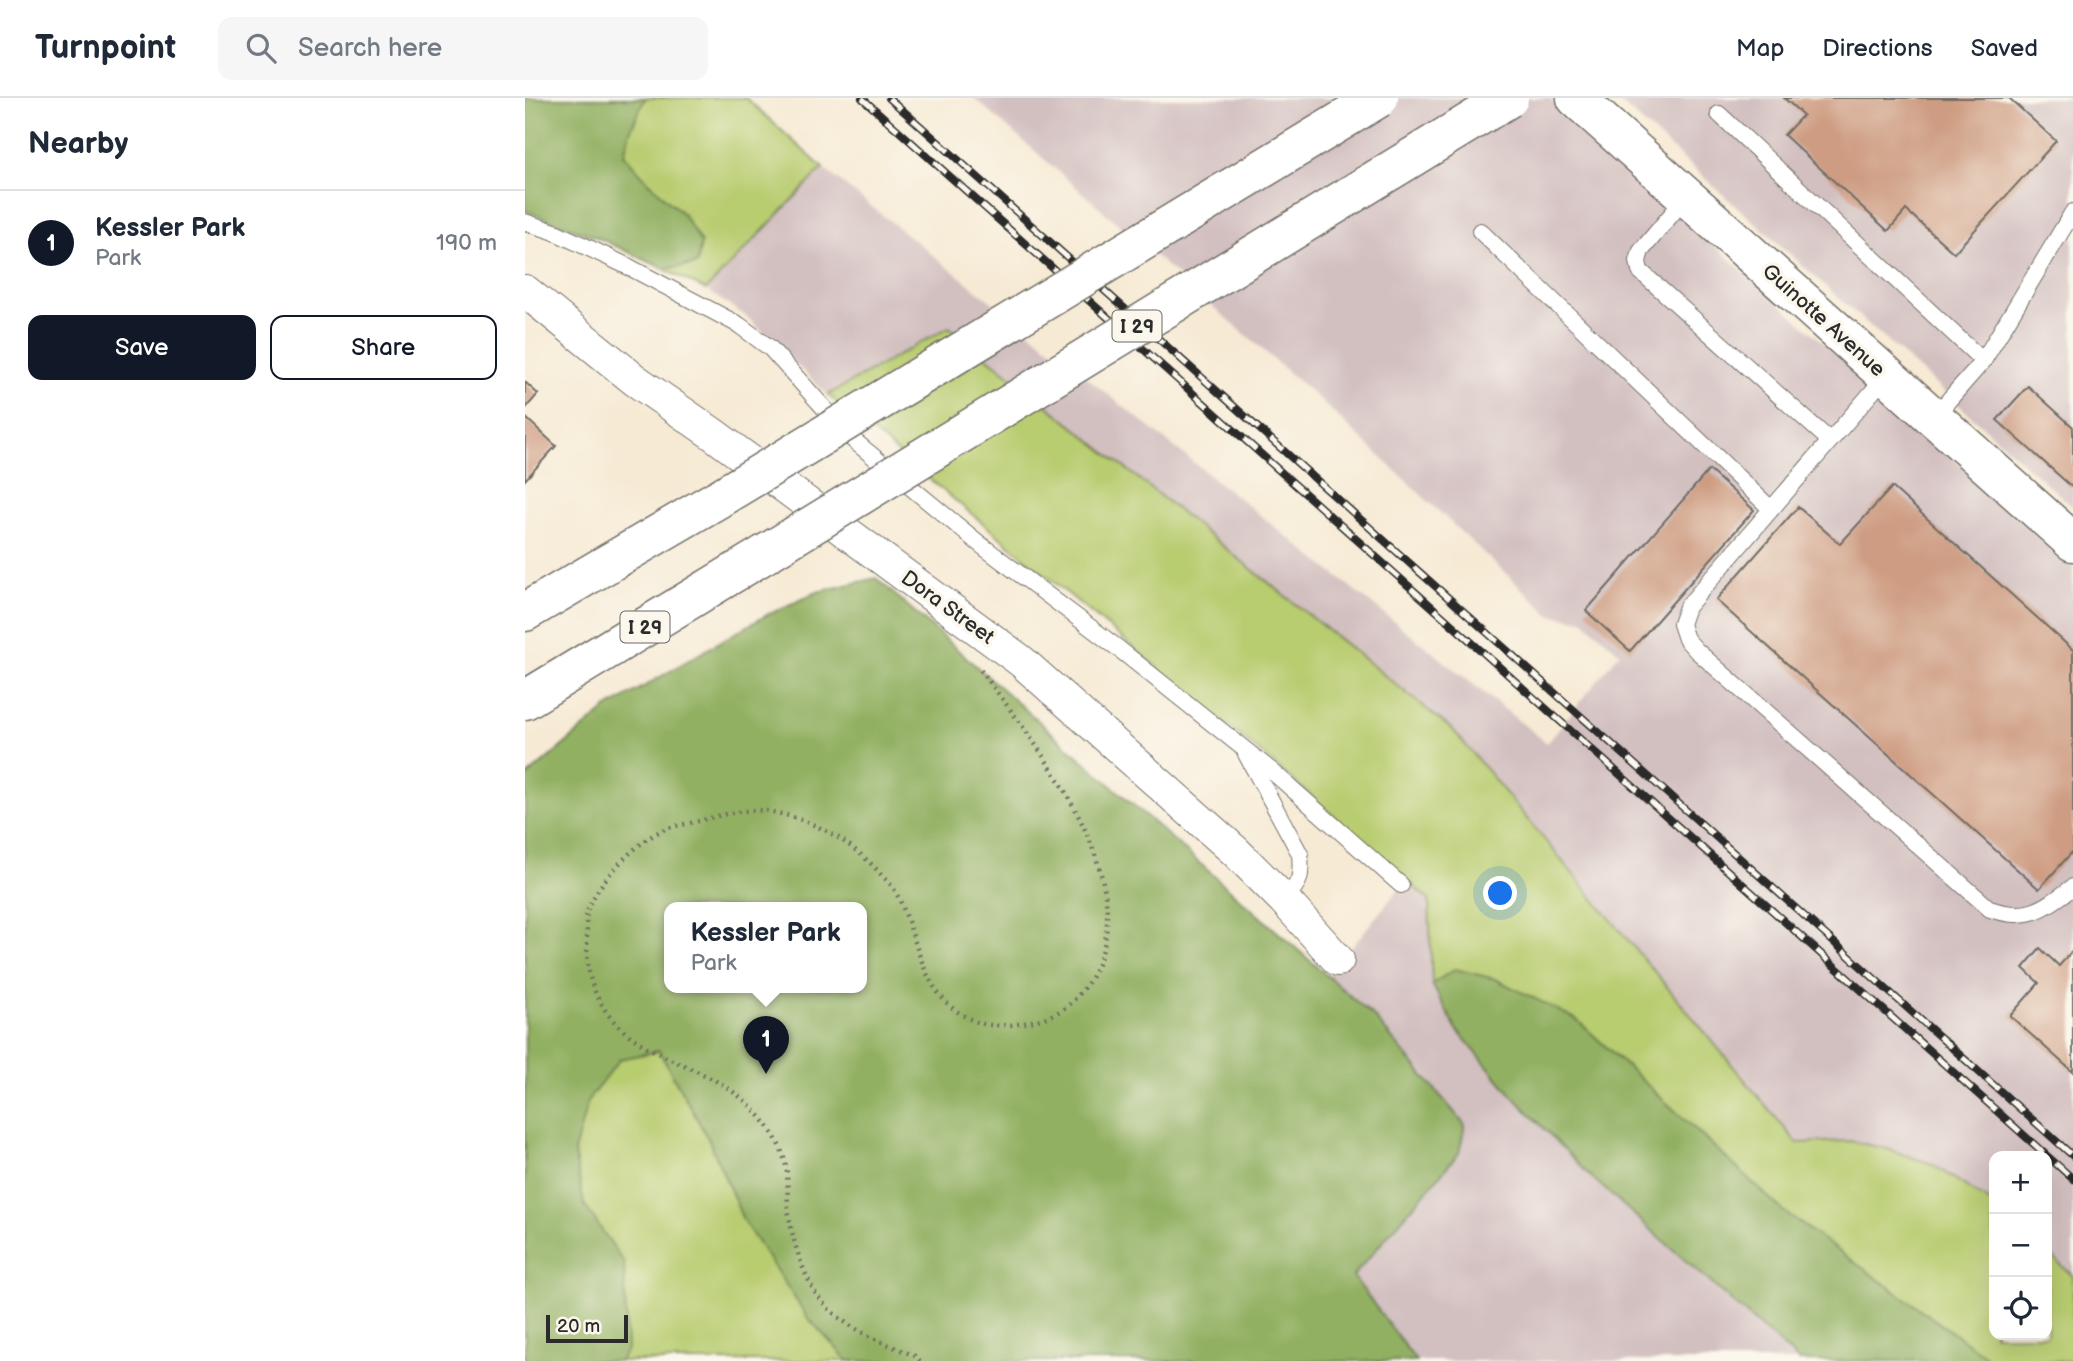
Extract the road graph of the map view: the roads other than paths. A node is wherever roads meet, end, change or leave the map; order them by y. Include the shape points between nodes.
1 (1379, 98) edge
2 (1509, 98) edge
3 (1576, 98) edge
4 (1719, 114) dead end
5 (1686, 197) junction
6 (2073, 212) edge
7 (525, 222) edge
8 (1480, 231) dead end
9 (525, 291) edge
10 (1983, 361) junction
11 (1886, 376) junction
12 (1933, 418) junction
13 (1829, 440) junction
14 (1770, 509) junction
15 (2073, 542) edge
16 (525, 612) edge
17 (525, 700) edge
18 (1243, 748) junction
19 (1401, 884) dead end
20 (2073, 887) edge
21 (1284, 901) junction
22 (1338, 960) dead end

1 - 16 main road, bridge
2 - 17 main road, I 29, bridge
3 - 5 main road, Guinotte Avenue
4 - 10 lane
5 - 11 main road, Guinotte Avenue
5 - 13 lane via 1641,250 1640,271
6 - 10 lane
7 - 18 lane via 629,267 739,325 770,348 852,439
8 - 14 lane
9 - 21 street, Dora Street via 635,380 1021,661 1236,852
10 - 12 lane
11 - 12 main road, Guinotte Avenue
11 - 13 lane
12 - 15 main road, Guinotte Avenue
13 - 14 lane
14 - 20 lane via 1687,607 1681,624 1686,639 1990,909 2009,915 2029,914
18 - 19 lane
18 - 21 lane via 1300,853 1299,884
21 - 22 street, Dora Street

